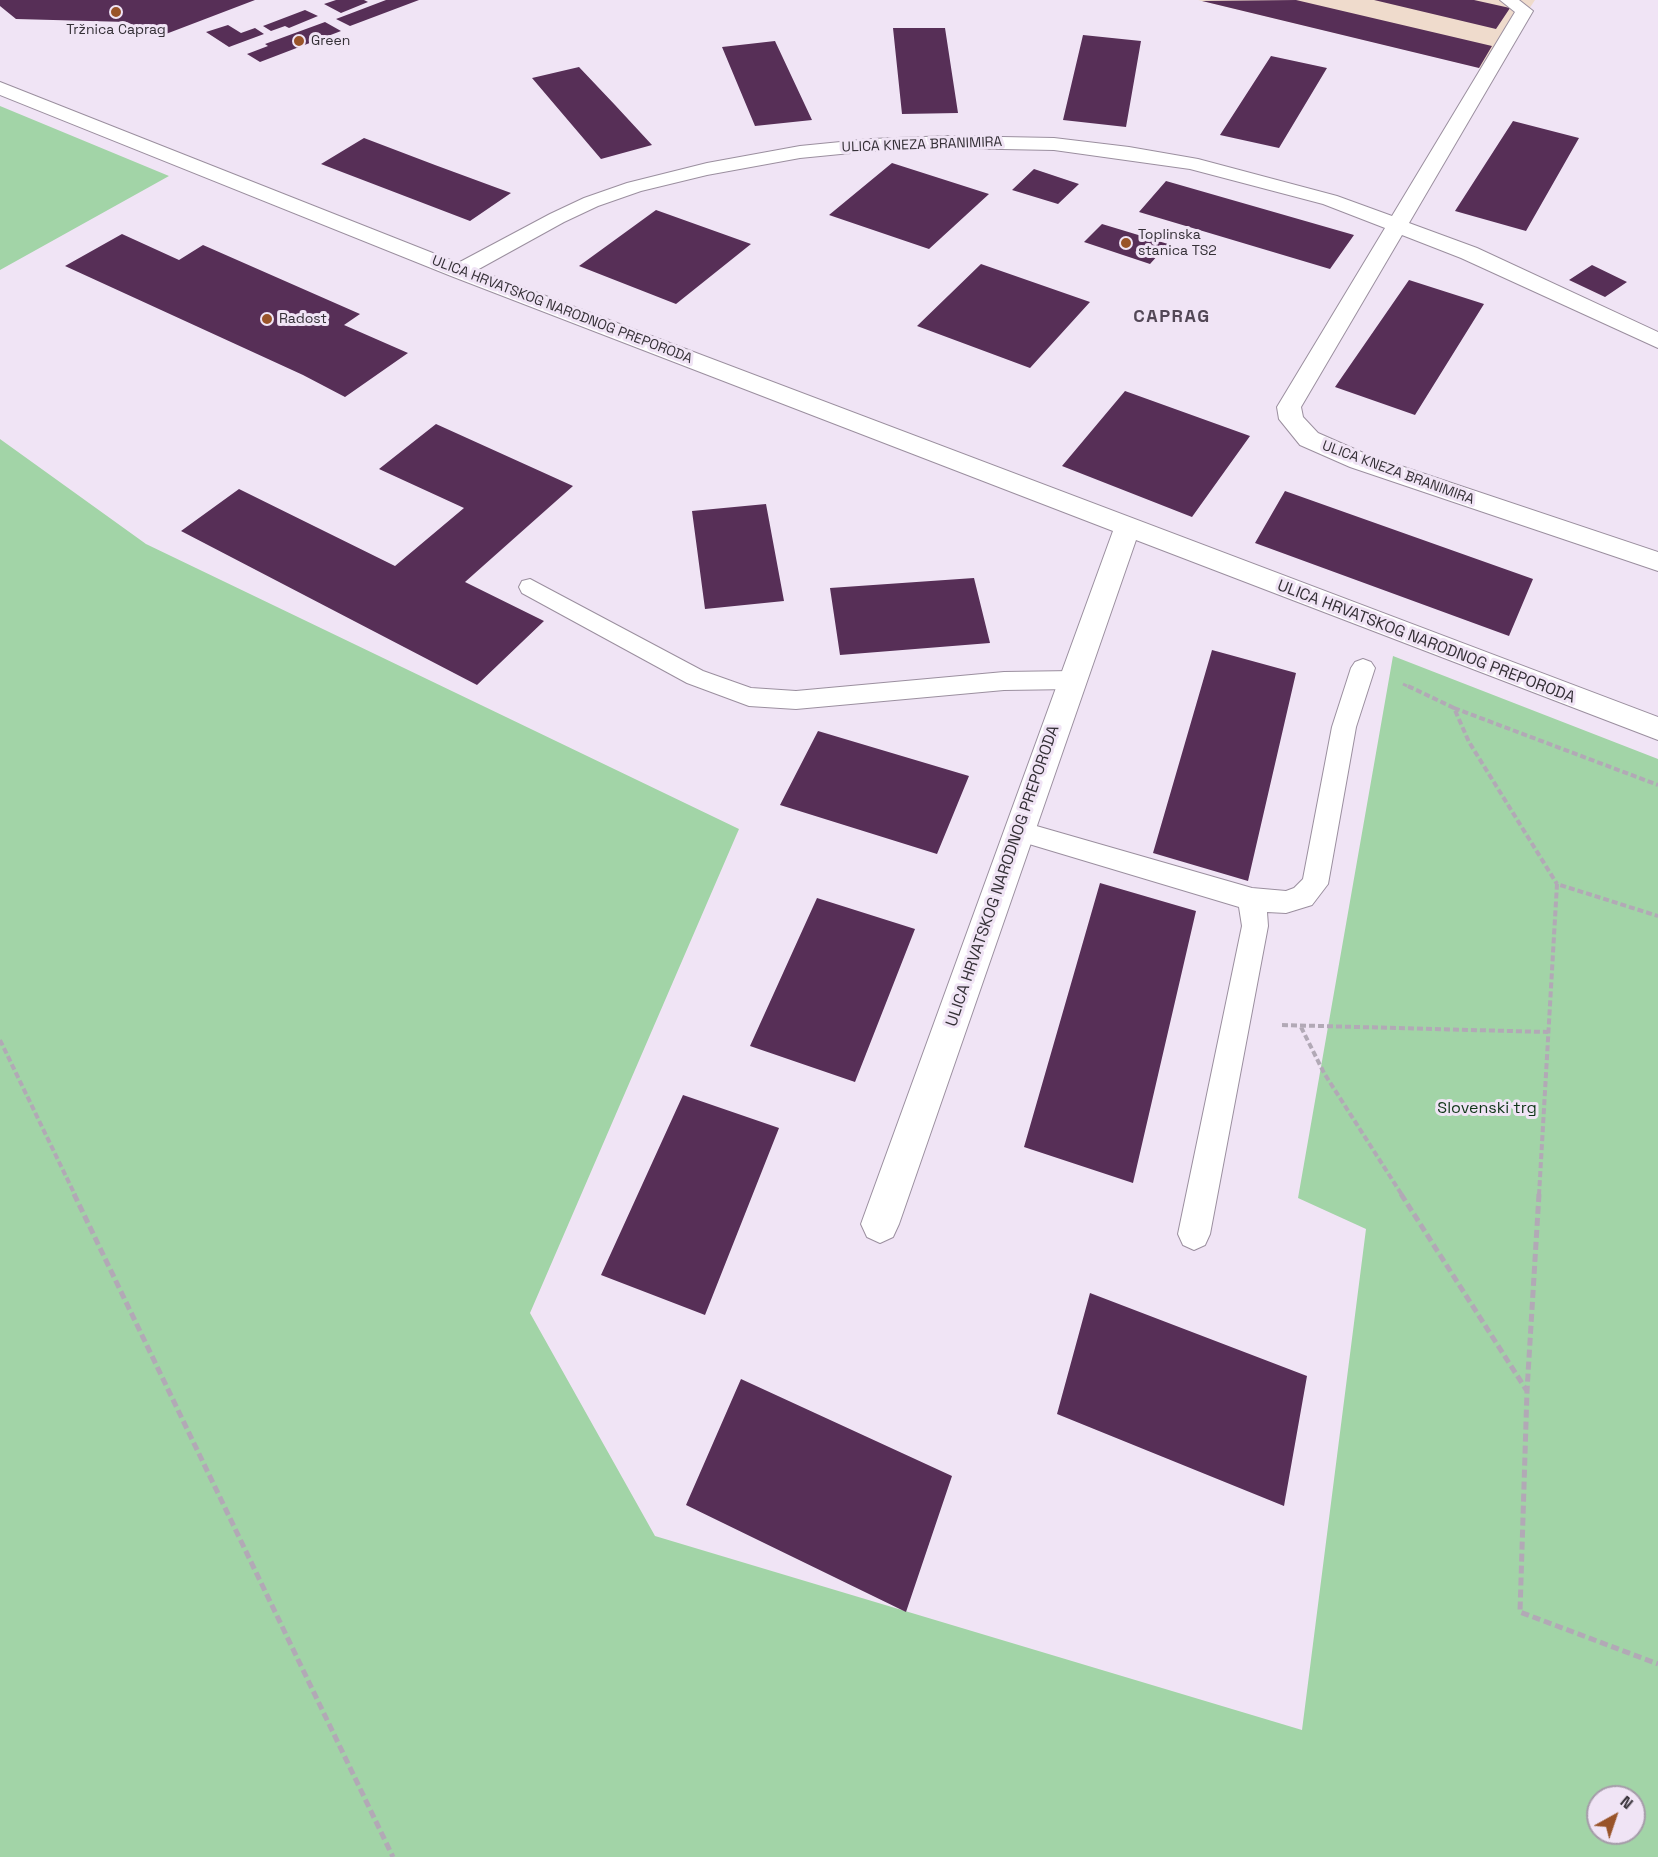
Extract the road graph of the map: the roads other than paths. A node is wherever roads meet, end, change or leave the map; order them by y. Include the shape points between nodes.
1 (1508, 0) edge
2 (0, 88) edge
3 (1399, 226) junction
4 (459, 271) junction
5 (1658, 341) edge
6 (1127, 527) junction
7 (1658, 562) edge
8 (530, 587) dead end
9 (1363, 668) dead end
10 (1072, 680) junction
11 (1658, 728) edge
12 (1019, 831) junction
13 (1252, 899) junction
14 (880, 1224) dead end
15 (1194, 1234) dead end

1 - 3 street, ULICA KNEZA BRANIMIRA via 1524,12
2 - 4 street, ULICA HRVATSKOG NARODNOG PREPORODA
3 - 4 street, ULICA KNEZA BRANIMIRA via 1330,200 1191,163 1054,144 892,143 800,152 634,187 557,218
3 - 5 street, ULICA KNEZA BRANIMIRA via 1468,253
3 - 7 street, ULICA KNEZA BRANIMIRA via 1289,407 1298,430 1322,446 1359,461
4 - 6 street, ULICA HRVATSKOG NARODNOG PREPORODA
6 - 10 street, ULICA HRVATSKOG NARODNOG PREPORODA
6 - 11 street, ULICA HRVATSKOG NARODNOG PREPORODA
8 - 10 lane via 695,677 749,696 796,700 1004,681
9 - 13 lane via 1344,727 1315,884 1303,897 1286,902
10 - 12 street, ULICA HRVATSKOG NARODNOG PREPORODA
12 - 13 lane
12 - 14 street, ULICA HRVATSKOG NARODNOG PREPORODA
13 - 15 lane via 1256,926

